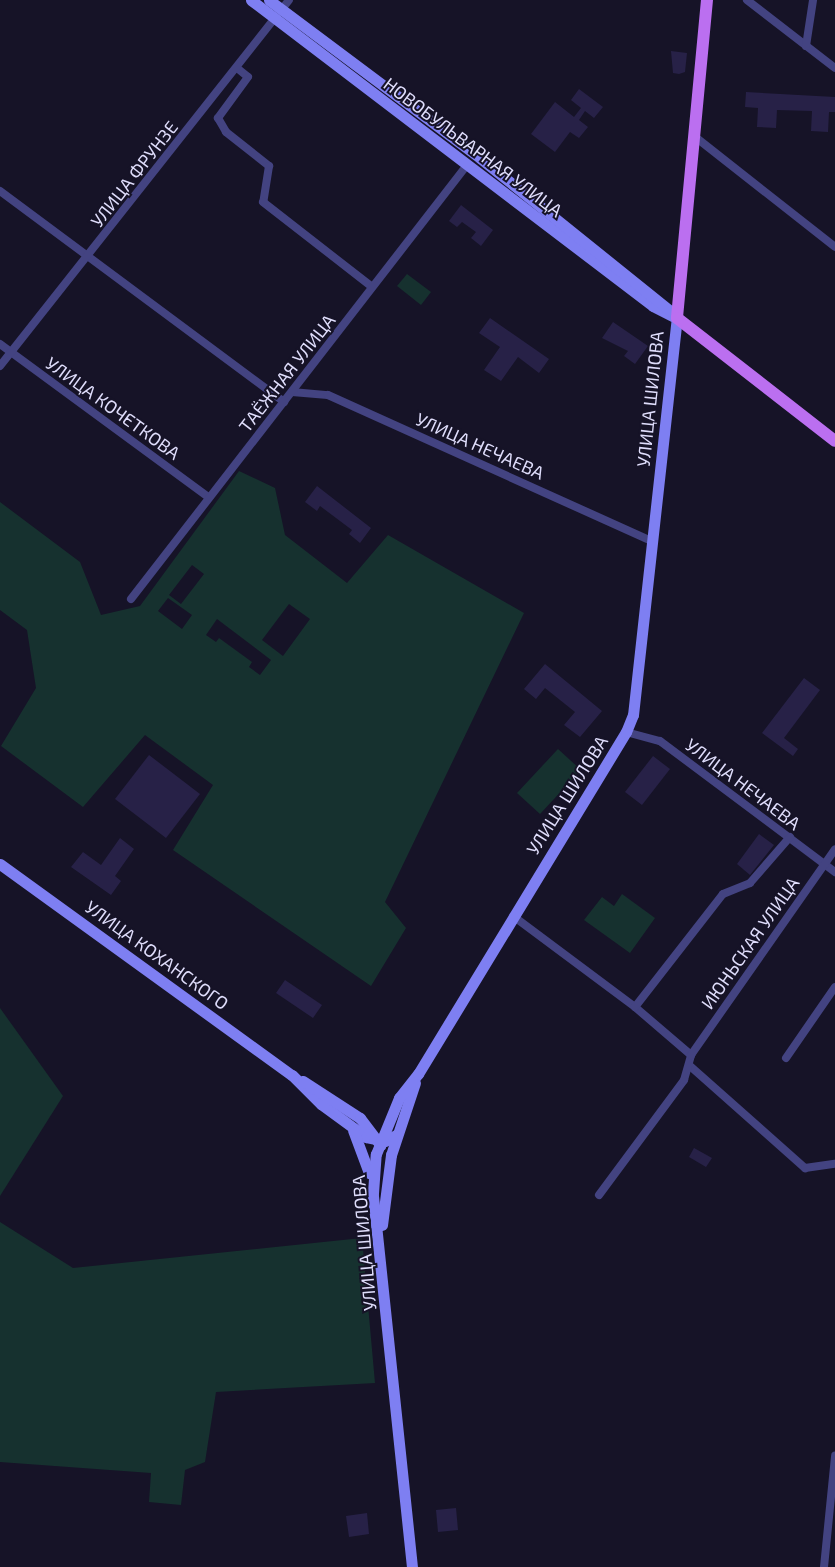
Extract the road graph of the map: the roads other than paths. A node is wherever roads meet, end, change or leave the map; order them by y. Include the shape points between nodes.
1 (251, 0) edge
2 (269, 0) edge
3 (290, 0) edge
4 (707, 0) edge
5 (747, 0) edge
6 (813, 0) edge
7 (279, 14) junction
8 (806, 46) junction
9 (237, 68) junction
10 (835, 68) edge
11 (694, 136) junction
12 (467, 165) junction
13 (0, 191) edge
14 (835, 247) edge
15 (89, 256) junction
16 (372, 287) junction
17 (677, 318) junction
18 (0, 344) edge
19 (11, 352) junction
20 (0, 366) edge
21 (292, 392) junction
22 (284, 402) junction
23 (835, 441) edge
24 (208, 496) junction
25 (653, 542) junction
26 (131, 599) dead end
27 (626, 732) junction
28 (790, 837) junction
29 (835, 849) edge
30 (0, 864) edge
31 (824, 864) junction
32 (835, 872) edge
33 (514, 916) junction
34 (835, 987) edge
35 (635, 1007) junction
36 (690, 1055) junction
37 (786, 1058) dead end
38 (690, 1066) junction
39 (418, 1074) junction
40 (292, 1075) junction
41 (399, 1098) junction
42 (360, 1118) junction
43 (349, 1125) junction
44 (396, 1135) junction
45 (379, 1141) junction
46 (835, 1164) edge
47 (373, 1193) junction
48 (386, 1193) junction
49 (599, 1195) dead end
50 (381, 1240) junction
51 (835, 1456) edge
52 (412, 1567) edge
53 (824, 1567) edge

1 - 7 main road, НОВОБУЛЬВАРНАЯ УЛИЦА
2 - 7 main road, НОВОБУЛЬВАРНАЯ УЛИЦА
3 - 7 street, УЛИЦА ФРУНЗЕ
4 - 11 main road, УЛИЦА ШИЛОВА
5 - 8 street
6 - 8 street
7 - 9 street, УЛИЦА ФРУНЗЕ
7 - 12 main road, НОВОБУЛЬВАРНАЯ УЛИЦА
7 - 17 main road, НОВОБУЛЬВАРНАЯ УЛИЦА via 498,172 654,294
8 - 10 street
9 - 15 street, УЛИЦА ФРУНЗЕ
9 - 16 street via 248,76 218,118 226,132 270,166 263,202
11 - 14 street
11 - 17 main road, УЛИЦА ШИЛОВА
12 - 16 street, ТАЁЖНАЯ УЛИЦА
12 - 17 main road, НОВОБУЛЬВАРНАЯ УЛИЦА via 653,306
13 - 15 street
15 - 19 street, УЛИЦА ФРУНЗЕ
15 - 22 street
16 - 21 street, ТАЁЖНАЯ УЛИЦА
17 - 23 main road, НОВОБУЛЬВАРНАЯ УЛИЦА
17 - 25 main road, УЛИЦА ШИЛОВА
18 - 19 street, УЛИЦА КОЧЕТКОВА
19 - 20 street, УЛИЦА ФРУНЗЕ
19 - 24 street, УЛИЦА КОЧЕТКОВА
21 - 22 street, ТАЁЖНАЯ УЛИЦА
21 - 25 street, УЛИЦА НЕЧАЕВА via 328,395
22 - 24 street, ТАЁЖНАЯ УЛИЦА
24 - 26 street, ТАЁЖНАЯ УЛИЦА
25 - 27 main road, УЛИЦА ШИЛОВА via 639,689
27 - 28 street, УЛИЦА НЕЧАЕВА via 660,741
27 - 33 main road, УЛИЦА ШИЛОВА
28 - 31 street, УЛИЦА НЕЧАЕВА
28 - 35 street via 750,883 723,894
29 - 31 street, ИЮНЬСКАЯ УЛИЦА
30 - 40 main road, УЛИЦА КОХАНСКОГО
31 - 32 street, УЛИЦА НЕЧАЕВА
31 - 36 street, ИЮНЬСКАЯ УЛИЦА
33 - 35 street
33 - 39 main road, УЛИЦА ШИЛОВА
34 - 37 street
35 - 36 street
36 - 38 street
38 - 46 street via 805,1168
38 - 49 street via 684,1080
39 - 41 main road, УЛИЦА ШИЛОВА
39 - 44 main road
40 - 42 main road
40 - 43 main road
41 - 42 main road via 376,1120
41 - 45 main road, УЛИЦА ШИЛОВА
42 - 45 main road
43 - 45 main road
43 - 47 main road via 367,1160
44 - 45 main road
44 - 48 main road
45 - 47 main road, УЛИЦА ШИЛОВА
45 - 48 main road
47 - 50 main road, УЛИЦА ШИЛОВА
48 - 50 main road
50 - 52 main road, УЛИЦА ШИЛОВА
51 - 53 street

